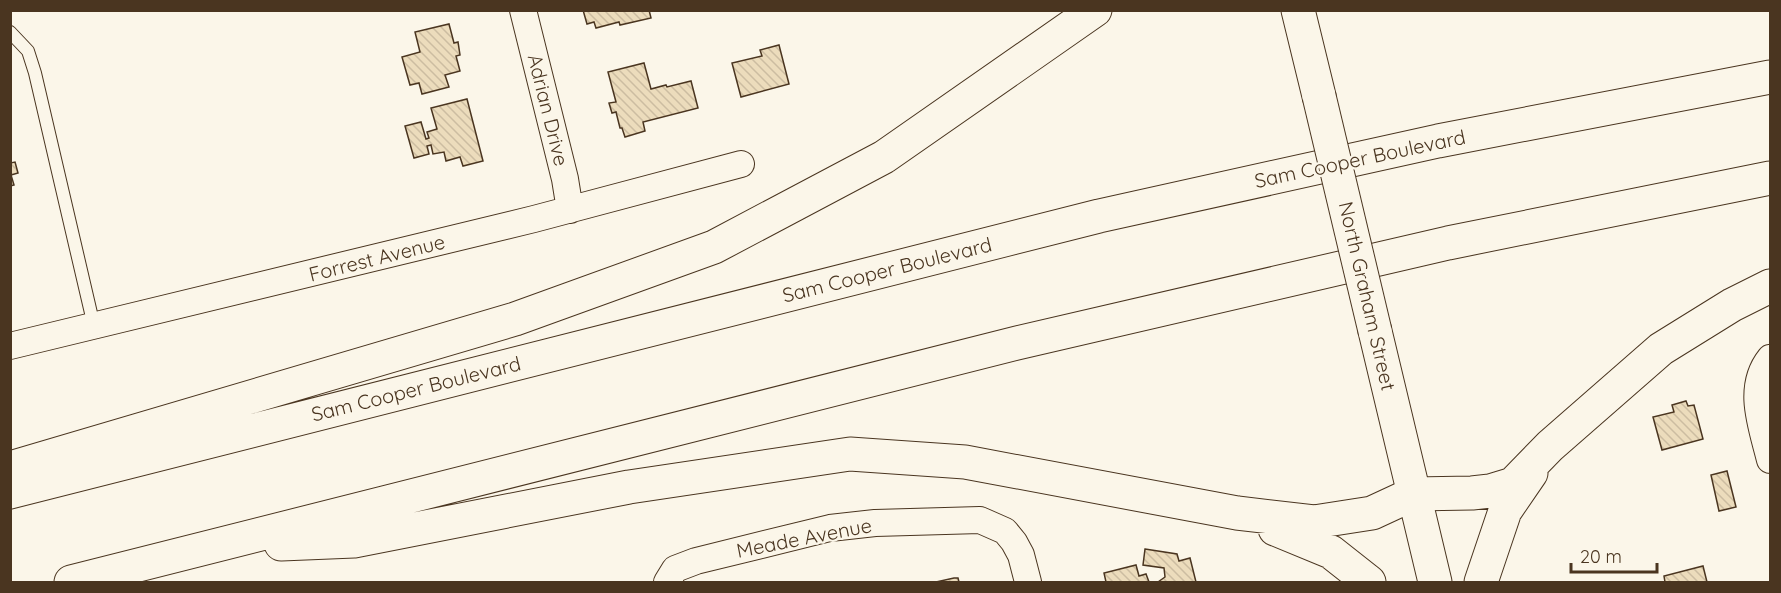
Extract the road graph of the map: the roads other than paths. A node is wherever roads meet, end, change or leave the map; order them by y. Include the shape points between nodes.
1 (523, 10) edge
2 (1095, 10) edge
3 (1298, 10) edge
4 (10, 32) edge
5 (1770, 77) edge
6 (741, 164) dead end
7 (1770, 178) edge
8 (570, 210) junction
9 (1770, 286) edge
10 (94, 326) junction
11 (10, 346) edge
12 (1770, 358) edge
13 (1550, 446) junction
14 (1770, 460) edge
15 (10, 468) edge
16 (10, 492) edge
17 (1413, 494) junction
18 (1237, 513) junction
19 (210, 547) junction
20 (671, 576) edge
21 (71, 582) edge
22 (1028, 582) edge
23 (1369, 582) edge
24 (1435, 582) edge
25 (1481, 582) edge

1 - 8 street, Adrian Drive
2 - 15 main road via 884,157 714,247 514,319
3 - 17 main road, North Graham Street, bridge
4 - 10 lane via 28,51 35,73
5 - 16 main road, Sam Cooper Boulevard via 1438,141 1099,216
6 - 8 street, Forrest Avenue
7 - 19 main road via 1448,243 1017,343
8 - 10 street, Forrest Avenue
9 - 13 main road via 1661,349
10 - 11 street, Forrest Avenue
12 - 14 street via 1763,367 1756,399
13 - 17 main road via 1513,484 1481,492
13 - 25 main road via 1505,511
17 - 18 main road via 1372,513 1314,522
17 - 24 main road, North Graham Street
18 - 19 main road via 965,462 850,454 629,487 354,541
18 - 23 main road via 1331,552
19 - 21 main road
20 - 22 street, Meade Avenue via 696,561 830,528 980,520 1005,531 1014,542

